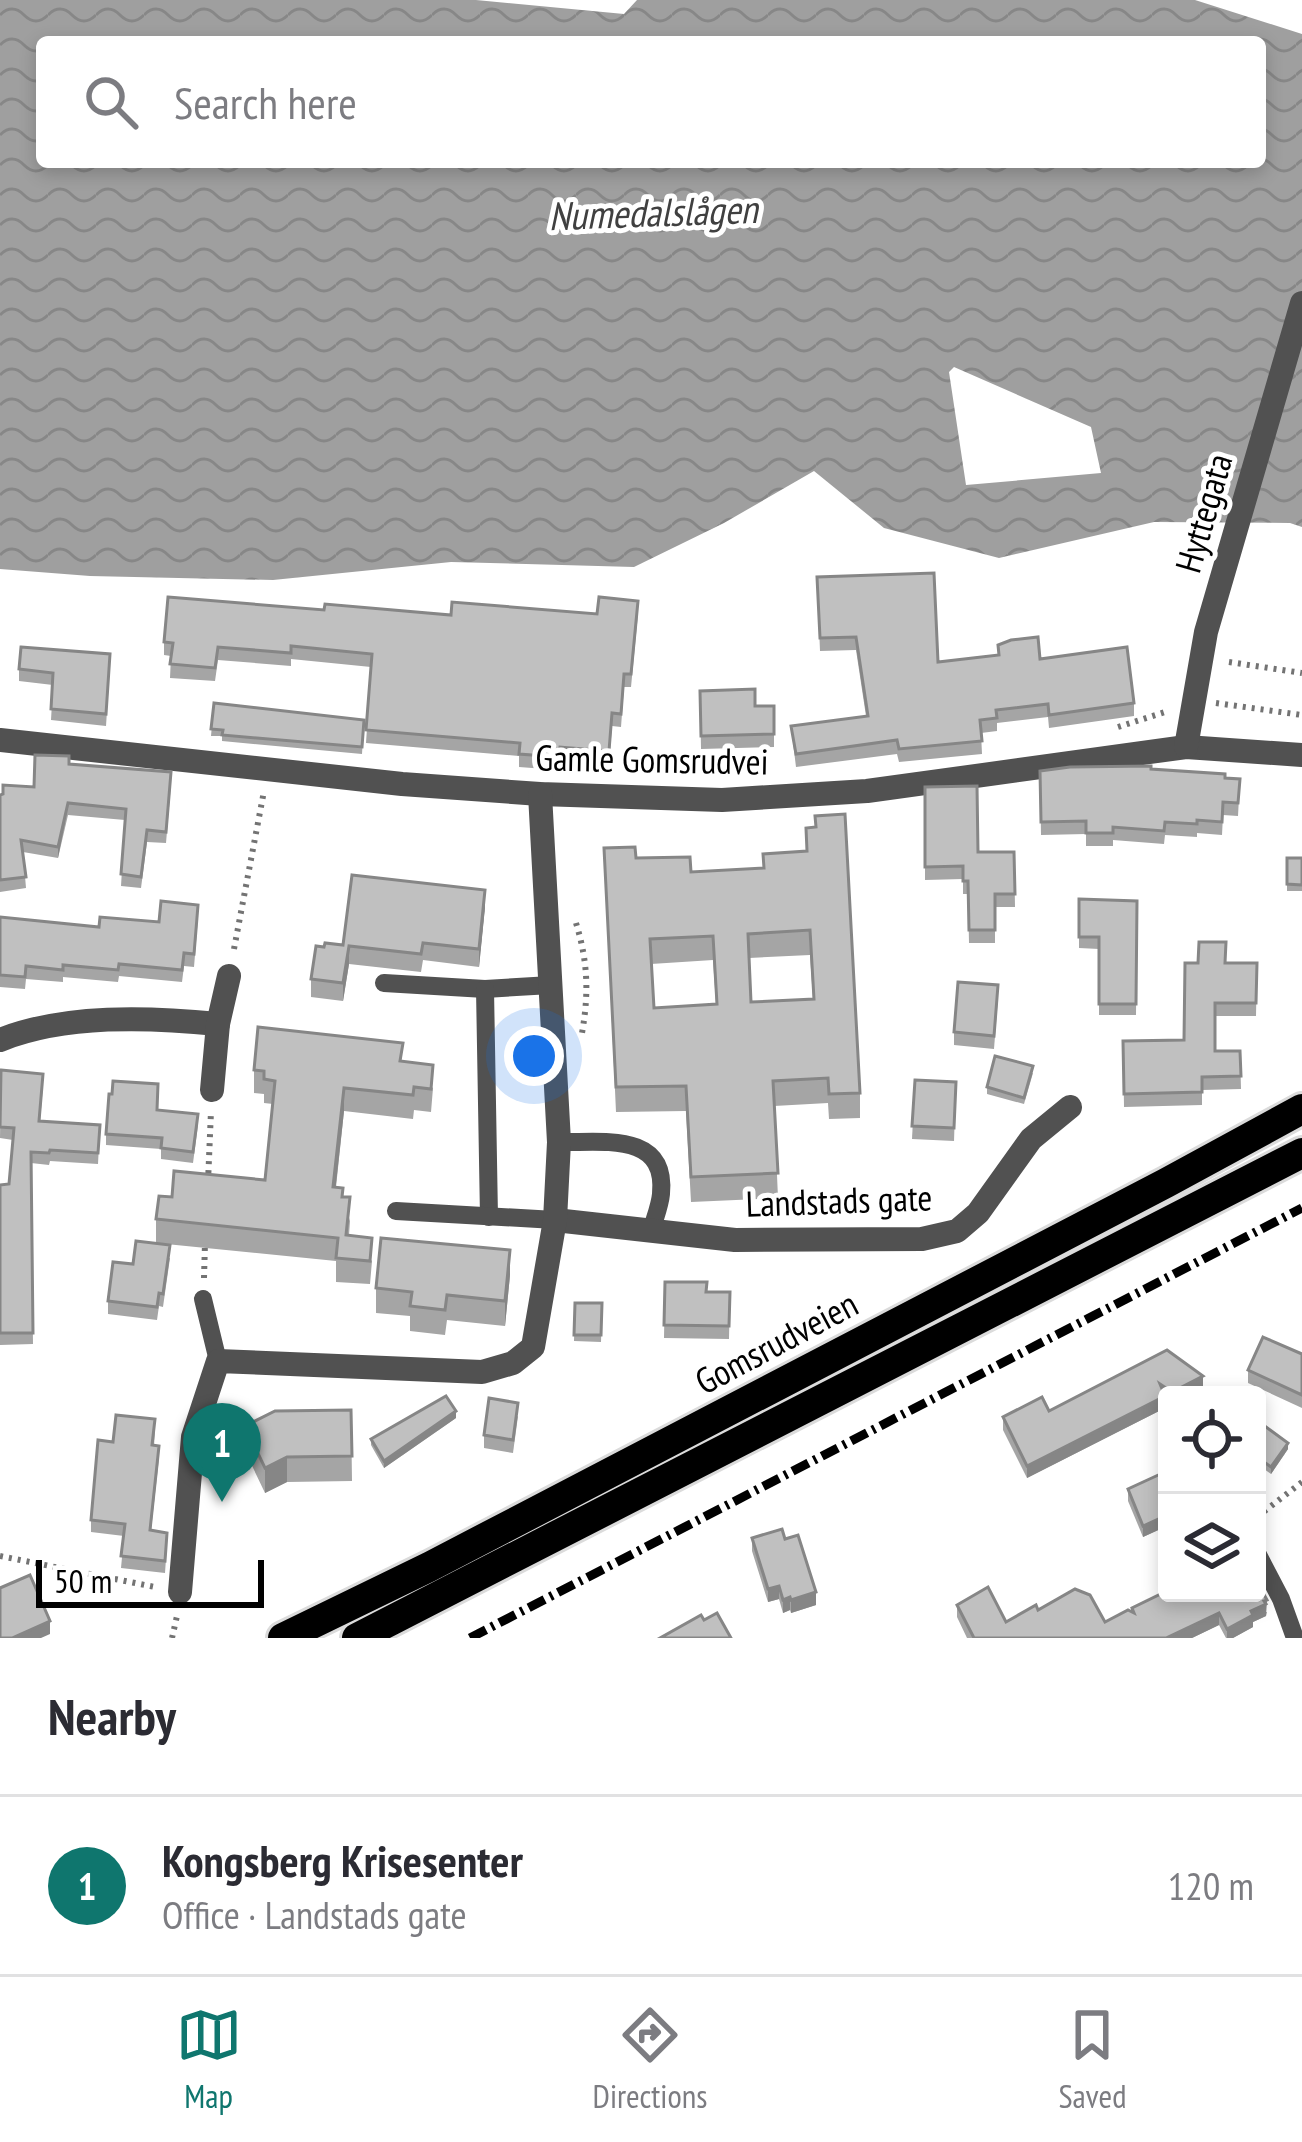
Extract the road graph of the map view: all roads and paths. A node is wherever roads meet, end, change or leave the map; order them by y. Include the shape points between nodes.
1 (1302, 303) edge
2 (1220, 660) dead end
3 (1302, 673) edge
4 (1192, 705) junction
5 (1302, 715) edge
6 (0, 740) edge
7 (1186, 747) junction
8 (1302, 755) edge
9 (268, 770) junction
10 (540, 794) junction
11 (229, 976) joint
12 (384, 983) dead end
13 (551, 985) junction
14 (484, 989) junction
15 (218, 1024) junction
16 (0, 1040) edge
17 (212, 1090) joint
18 (1070, 1107) dead end
19 (1302, 1109) edge
20 (559, 1142) junction
21 (1302, 1153) edge
22 (208, 1183) edge
23 (396, 1211) dead end
24 (490, 1217) junction
25 (555, 1220) junction
26 (206, 1229) edge
27 (651, 1232) junction
28 (202, 1299) joint
29 (218, 1361) junction
30 (1302, 1482) edge
31 (1266, 1510) edge
32 (0, 1556) edge
33 (1266, 1570) edge
34 (180, 1592) joint
35 (283, 1638) edge
36 (357, 1638) edge
37 (1295, 1638) edge

1 - 4 street, Hyttegata
2 - 3 path
4 - 5 path
4 - 7 street, Hyttegata
6 - 9 street, Gamle Gomsrudvei
7 - 8 street, Gamle Gomsrudvei
7 - 10 street, Gamle Gomsrudvei via 802,796
9 - 10 street, Gamle Gomsrudvei
9 - 11 path
10 - 13 street
11 - 15 street
12 - 14 lane
13 - 14 lane
13 - 20 street
14 - 24 lane
15 - 16 street via 76,1022
15 - 17 street
17 - 22 path
18 - 27 street, Landstads gate via 1030,1139 957,1231 922,1239 735,1240
19 - 35 main road, Gomsrudveien
20 - 25 street
20 - 27 lane via 631,1144 650,1153 661,1192
21 - 36 main road, Gomsrudveien
23 - 24 lane
24 - 25 lane
25 - 27 street, Landstads gate
25 - 29 street via 533,1347 513,1363 482,1372
26 - 28 path
28 - 29 lane
29 - 34 street via 193,1437
30 - 31 path
32 - 34 path
33 - 37 lane

